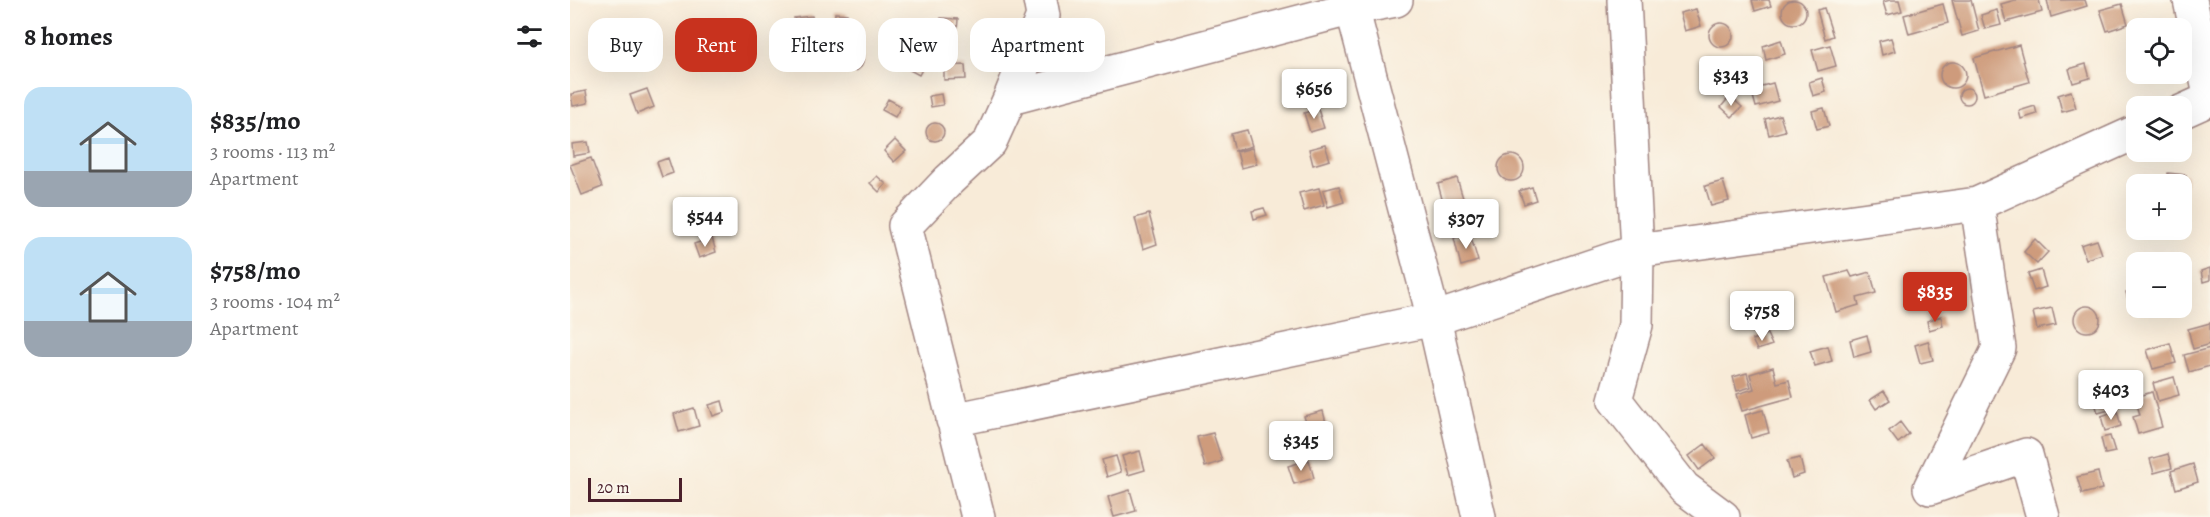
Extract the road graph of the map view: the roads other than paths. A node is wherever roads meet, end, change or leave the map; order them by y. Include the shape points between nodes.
1 (1040, 0) edge
2 (1396, 0) edge
3 (1624, 0) edge
4 (2190, 0) edge
5 (1352, 4) edge
6 (2210, 97) edge
7 (1010, 98) junction
8 (2192, 106) edge
9 (2126, 137) edge
10 (1977, 204) junction
11 (1637, 251) junction
12 (1434, 318) junction
13 (953, 420) junction
14 (978, 517) edge
15 (1479, 517) edge
16 (1723, 517) edge
17 (2043, 517) edge

1 - 7 street via 1043,15
2 - 5 street
3 - 11 street
4 - 6 street
5 - 7 street
5 - 12 street
6 - 8 street
7 - 13 street via 990,142 905,226
9 - 10 street
10 - 11 street
10 - 17 street via 1999,348 1930,488 2026,455
11 - 12 street
11 - 16 street via 1636,325 1615,400 1684,488
12 - 13 street
12 - 15 street
13 - 14 street

